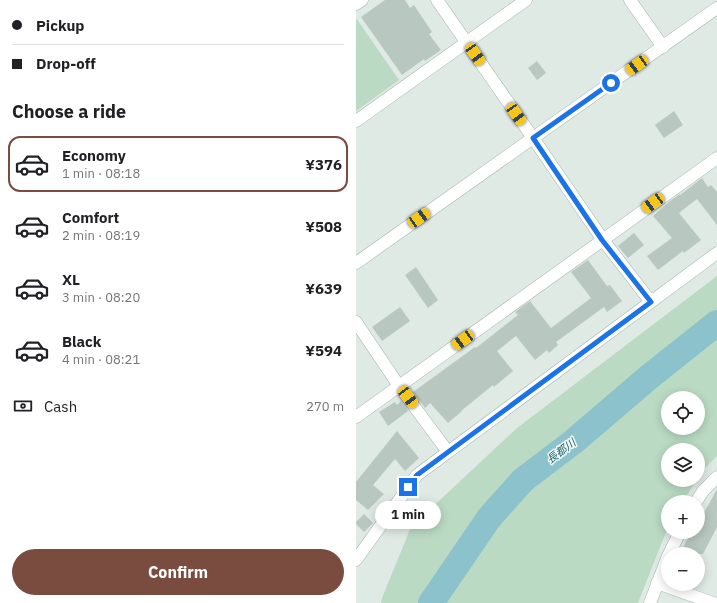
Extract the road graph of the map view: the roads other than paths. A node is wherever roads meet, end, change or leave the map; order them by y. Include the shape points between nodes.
1 (362, 0) edge
2 (437, 0) edge
3 (526, 0) edge
4 (630, 0) edge
5 (356, 4) edge
6 (717, 8) edge
7 (466, 42) junction
8 (663, 47) junction
9 (356, 121) edge
10 (533, 138) junction
11 (717, 158) edge
12 (602, 240) junction
13 (717, 253) edge
14 (356, 263) edge
15 (651, 302) junction
16 (356, 322) edge
17 (399, 386) junction
18 (356, 417) edge
19 (448, 452) junction
20 (717, 477) edge
21 (700, 495) edge
22 (356, 560) edge
23 (661, 573) edge
24 (657, 583) junction
25 (650, 603) edge
26 (713, 603) edge

1 - 5 street
2 - 7 street
3 - 7 street
4 - 8 street
6 - 8 street
7 - 9 street
7 - 10 street
8 - 10 street
10 - 12 street
10 - 14 street
11 - 12 street
12 - 15 street
12 - 17 street
13 - 15 street
15 - 19 street
16 - 17 street
17 - 18 street
17 - 19 street
19 - 22 street via 417,475
20 - 21 street
23 - 24 street
24 - 25 street
24 - 26 street

